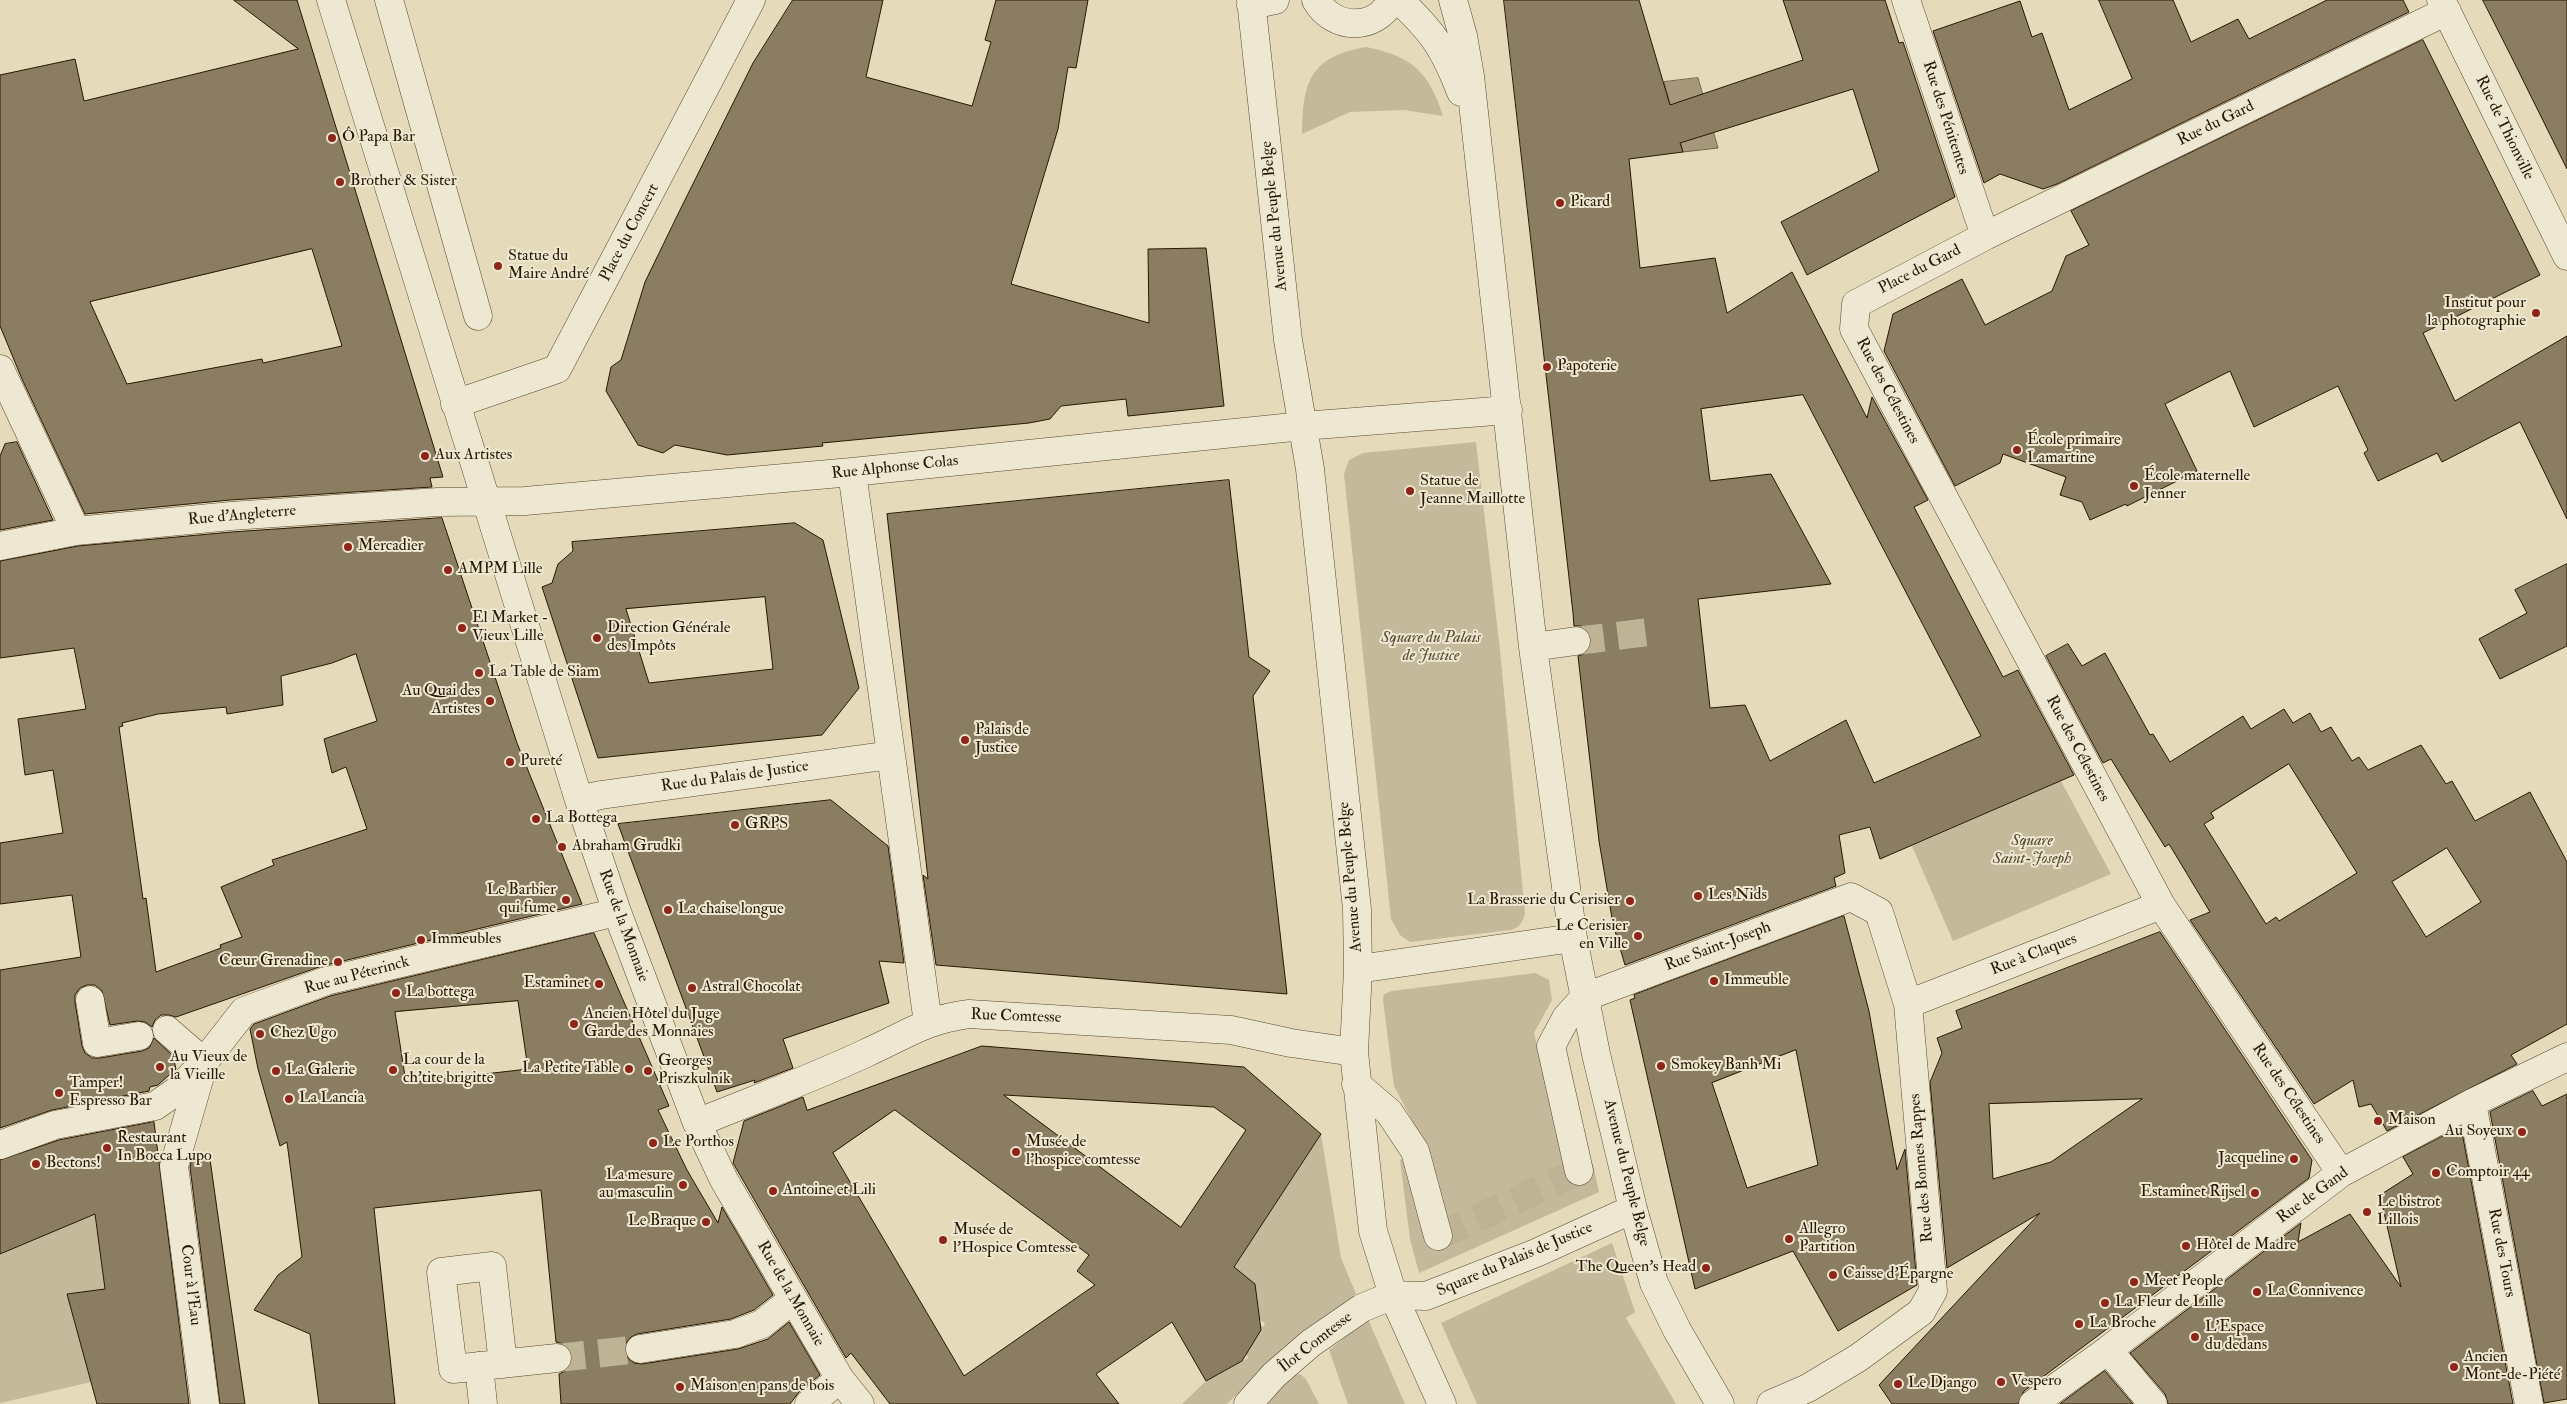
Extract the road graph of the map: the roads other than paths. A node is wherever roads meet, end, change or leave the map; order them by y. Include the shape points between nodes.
1 (331, 0) edge
2 (389, 0) edge
3 (751, 0) edge
4 (1316, 0) edge
5 (1392, 0) edge
6 (1399, 0) edge
7 (1453, 0) edge
8 (1906, 0) edge
9 (1259, 2) edge
10 (2444, 6) edge
11 (1477, 143) junction
12 (1985, 236) junction
13 (2567, 256) edge
14 (1856, 304) joint
15 (478, 316) dead end
16 (0, 369) edge
17 (455, 404) junction
18 (1508, 410) junction
19 (1303, 426) junction
20 (852, 472) junction
21 (486, 501) junction
22 (76, 531) junction
23 (0, 546) edge
24 (1576, 641) tunnel mouth
25 (1533, 646) junction
26 (892, 756) junction
27 (579, 800) junction
28 (1851, 897) joint
29 (2160, 905) junction
30 (617, 912) junction
31 (1573, 938) junction
32 (1358, 969) junction
33 (1585, 997) junction
34 (90, 1000) dead end
35 (1908, 1004) junction
36 (928, 1023) junction
37 (167, 1030) dead end
38 (139, 1036) dead end
39 (1354, 1052) junction
40 (2567, 1057) edge
41 (204, 1062) junction
42 (1356, 1084) junction
43 (2472, 1103) junction
44 (696, 1123) junction
45 (0, 1145) edge
46 (1579, 1171) dead end
47 (2341, 1173) junction
48 (1633, 1209) junction
49 (1438, 1236) dead end
50 (1393, 1295) junction
51 (793, 1299) junction
52 (640, 1349) tunnel mouth
53 (2108, 1350) junction
54 (557, 1358) tunnel mouth
55 (840, 1379) junction
56 (205, 1404) edge
57 (483, 1404) edge
58 (809, 1404) edge
59 (860, 1404) edge
60 (1248, 1404) edge
61 (1442, 1404) edge
62 (1720, 1404) edge
63 (1771, 1404) edge
64 (2032, 1404) edge
65 (2153, 1404) edge
66 (2530, 1404) edge

1 - 17 street
2 - 15 street
3 - 17 street, Place du Concert via 557,369
4 - 5 street via 1334,20 1356,24 1376,18
6 - 11 street, Avenue du Peuple Belge via 1431,31 1443,49
7 - 11 street, Avenue du Peuple Belge via 1470,76
8 - 12 street, Rue des Pénitentes
9 - 19 street, Avenue du Peuple Belge via 1288,340
10 - 12 street, Rue du Gard
10 - 13 street, Rue de Thionville
11 - 18 street, Avenue du Peuple Belge
12 - 14 street, Place du Gard
14 - 29 street, Rue des Célestines via 1854,329
16 - 22 street
17 - 21 street
18 - 19 street
18 - 25 street, Avenue du Peuple Belge
19 - 20 street, Rue Alphonse Colas
19 - 32 street, Avenue du Peuple Belge via 1357,909
20 - 21 street, Rue Alphonse Colas via 525,501
20 - 26 street
21 - 22 street, Rue d'Angleterre via 241,515
21 - 27 street, Rue de la Monnaie
22 - 23 street, Rue d'Angleterre
24 - 25 street
25 - 31 street, Avenue du Peuple Belge
26 - 27 street, Rue du Palais de Justice
26 - 36 street
27 - 30 street, Rue de la Monnaie
28 - 33 street, Rue Saint-Joseph
28 - 35 street, Rue des Bonnes Rappes via 1879,912
29 - 35 street, Rue à Claques
29 - 47 street, Rue des Célestines
30 - 41 street, Rue au Péterinck via 326,981 244,1011
30 - 44 street, Rue de la Monnaie
31 - 32 street
31 - 33 street, Avenue du Peuple Belge
32 - 39 street, Avenue du Peuple Belge
33 - 46 street via 1566,1018 1550,1046
33 - 48 street, Avenue du Peuple Belge
34 - 38 street via 97,1043
35 - 63 street, Rue des Bonnes Rappes via 1933,1291 1921,1312 1858,1358 1808,1388
36 - 39 street, Rue Comtesse via 944,1017 991,1014 1231,1030
36 - 44 street, Rue Comtesse via 859,1057
37 - 41 street
39 - 42 street, Avenue du Peuple Belge
40 - 43 street, Rue de Gand
41 - 45 street via 178,1090 155,1106 55,1126
41 - 56 street, Cour à l'Eau via 174,1166
42 - 49 street via 1389,1112 1415,1151
42 - 50 street, Avenue du Peuple Belge via 1373,1231
43 - 47 street, Rue de Gand
43 - 66 street, Rue des Tours
44 - 51 street, Rue de la Monnaie via 724,1180
47 - 53 street, Rue de Gand
48 - 50 street, Square du Palais de Justice via 1536,1253 1426,1296
48 - 62 street, Avenue du Peuple Belge via 1654,1283
50 - 60 street, Îlot Comtesse via 1362,1308 1311,1344 1274,1375
50 - 61 street, Avenue du Peuple Belge
51 - 52 street via 762,1324 735,1334
51 - 55 street, Rue de la Monnaie
53 - 64 street, Rue de Gand
53 - 65 street
54 - 57 street via 491,1365
55 - 58 street
55 - 59 street, Rue de la Monnaie

